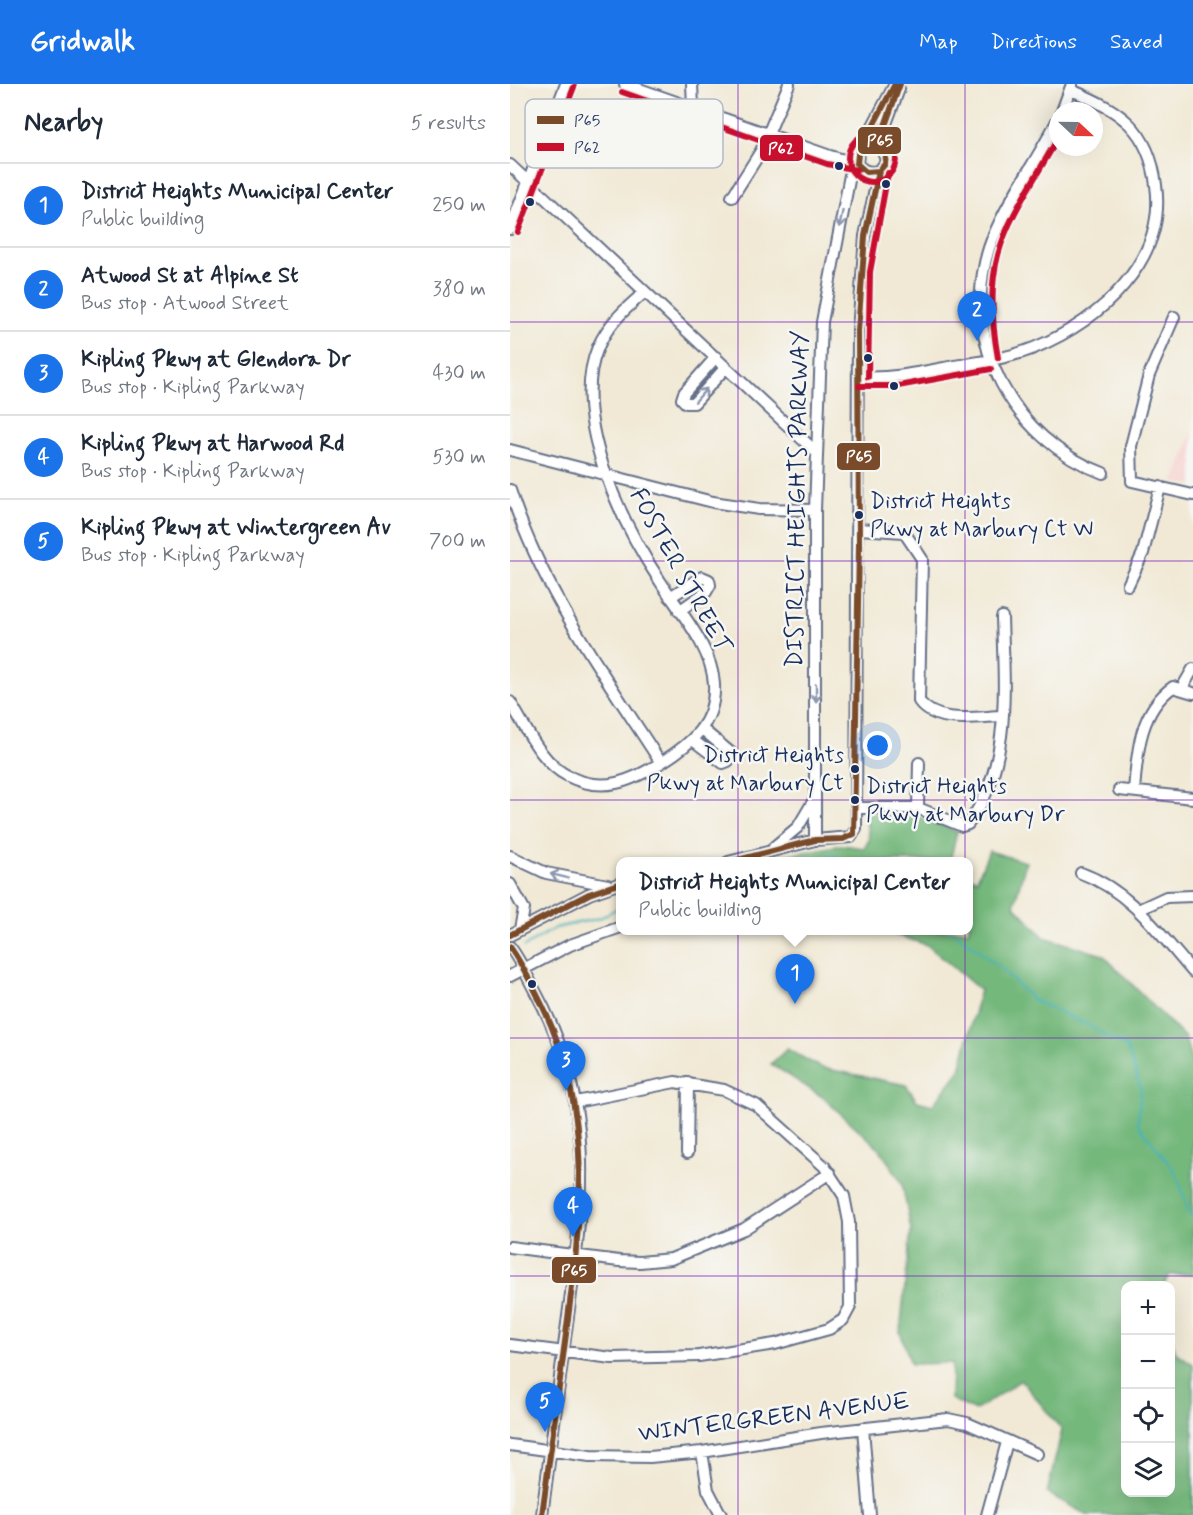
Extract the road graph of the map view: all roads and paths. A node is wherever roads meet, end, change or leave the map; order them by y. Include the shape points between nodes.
1 (566, 84) edge
2 (625, 84) edge
3 (692, 84) edge
4 (789, 84) edge
5 (895, 84) edge
6 (900, 84) edge
7 (1072, 87) edge
8 (560, 99) edge
9 (669, 99) edge
10 (693, 99) edge
11 (1066, 102) edge
12 (723, 118) edge
13 (768, 134) junction
14 (1049, 136) edge
15 (878, 145) junction
16 (862, 147) junction
17 (857, 162) junction
18 (510, 165) edge
19 (533, 168) edge
20 (879, 171) junction
21 (528, 181) junction
22 (732, 197) dead end
23 (510, 229) edge
24 (645, 292) junction
25 (1174, 317) dead end
26 (716, 357) junction
27 (989, 360) junction
28 (726, 367) junction
29 (859, 377) junction
30 (510, 450) edge
31 (817, 453) junction
32 (1103, 473) dead end
33 (606, 474) junction
34 (1160, 487) junction
35 (510, 490) edge
36 (1193, 495) edge
37 (815, 510) junction
38 (859, 529) junction
39 (1128, 585) dead end
40 (670, 597) junction
41 (679, 610) junction
42 (1002, 617) dead end
43 (1193, 669) edge
44 (1182, 688) junction
45 (1193, 693) edge
46 (510, 702) edge
47 (1001, 716) junction
48 (702, 729) junction
49 (694, 741) junction
50 (661, 763) junction
51 (919, 763) dead end
52 (1119, 790) dead end
53 (1134, 791) junction
54 (815, 797) junction
55 (1193, 798) edge
56 (856, 808) junction
57 (918, 808) junction
58 (815, 840) junction
59 (754, 855) junction
60 (510, 856) edge
61 (745, 857) edge
62 (1081, 873) dead end
63 (510, 884) edge
64 (616, 884) edge
65 (1193, 896) edge
66 (1138, 910) junction
67 (520, 929) junction
68 (616, 929) edge
69 (510, 935) edge
70 (510, 947) edge
71 (522, 969) junction
72 (1193, 972) edge
73 (510, 976) edge
74 (687, 1083) junction
75 (576, 1102) junction
76 (687, 1153) dead end
77 (830, 1173) junction
78 (510, 1246) edge
79 (577, 1254) junction
80 (510, 1345) edge
81 (564, 1351) junction
82 (863, 1428) junction
83 (1007, 1442) junction
84 (510, 1445) edge
85 (550, 1450) junction
86 (702, 1452) junction
87 (1037, 1454) dead end
88 (542, 1515) edge
89 (721, 1515) edge
90 (870, 1515) edge
91 (987, 1515) edge

1 - 8 street
2 - 9 street
3 - 10 street
4 - 13 street
5 - 16 street
6 - 15 street
7 - 11 street
7 - 27 street via 1120,114 1144,145 1158,195 1154,233 1135,271 1101,308 1034,348
12 - 13 street
13 - 17 street
13 - 22 street via 753,167
14 - 27 street via 989,249 982,315
15 - 16 street
15 - 20 street via 886,160
16 - 17 street
17 - 20 street via 866,172
17 -> 31 street, DISTRICT HEIGHTS PARKWAY via 850,175 824,303
18 - 21 street
19 - 21 street
20 - 29 street via 861,271
21 - 23 street
21 - 24 street
24 - 26 street
24 - 33 street, FOSTER STREET via 610,326 593,360 593,423
25 - 34 street via 1149,375 1131,446 1132,481
26 - 28 street
26 -> 28 street via 682,399 694,403
27 - 29 street via 897,377
27 - 32 street via 1010,402 1030,427 1070,459
28 - 31 street
29 - 38 street
30 - 33 street
31 - 37 street, DISTRICT HEIGHTS PARKWAY
33 - 37 street via 734,506
33 - 40 street, FOSTER STREET via 632,535
34 - 36 street
34 - 39 street via 1143,553
35 - 50 street via 531,548 555,593
37 -> 54 street, DISTRICT HEIGHTS PARKWAY
38 - 47 street via 904,532 921,557 920,701 925,709 944,716
38 - 56 street
40 - 41 street, FOSTER STREET
40 - 41 street via 702,577 709,580 706,592
41 - 48 street, FOSTER STREET via 707,656 713,675 713,700
42 - 47 street
43 - 44 street
44 - 45 street
44 - 53 street via 1173,687 1167,692 1143,726
46 - 50 street, FOSTER STREET via 545,757 576,780 621,784
47 - 57 street via 999,761 968,825
48 - 49 street, FOSTER STREET
48 - 49 street via 731,753 728,761 723,763
49 - 50 street, FOSTER STREET
51 - 57 street
52 - 53 street
53 - 55 street
54 - 58 street, DISTRICT HEIGHTS PARKWAY
54 - 59 street via 803,820 784,841
56 - 57 street
56 - 58 street via 854,834 843,839
58 - 59 street
59 - 61 street
64 -> 60 street via 546,873
62 - 66 street via 1101,880
63 - 67 street via 524,909
64 - 67 street
65 - 66 street via 1166,897
66 - 72 street
67 - 69 street
68 - 71 street via 570,945
70 - 71 street
71 - 73 street
71 - 75 street via 558,1039
74 - 75 street via 638,1088
74 - 76 street
74 - 77 street via 724,1090 756,1105
75 - 79 street via 583,1170
77 - 79 street via 744,1229 671,1259 640,1262
77 - 81 street via 847,1203 851,1266 850,1307 836,1326 775,1344 699,1356 612,1358
78 - 79 street
79 - 81 street
80 - 81 street
81 - 85 street
82 - 83 street, WINTERGREEN AVENUE via 948,1419 967,1423
82 - 86 street, WINTERGREEN AVENUE
82 - 90 street
83 - 87 street, WINTERGREEN AVENUE
83 - 91 street
84 - 85 street, WINTERGREEN AVENUE
85 - 86 street, WINTERGREEN AVENUE via 622,1459
85 - 88 street
86 - 89 street via 708,1490

